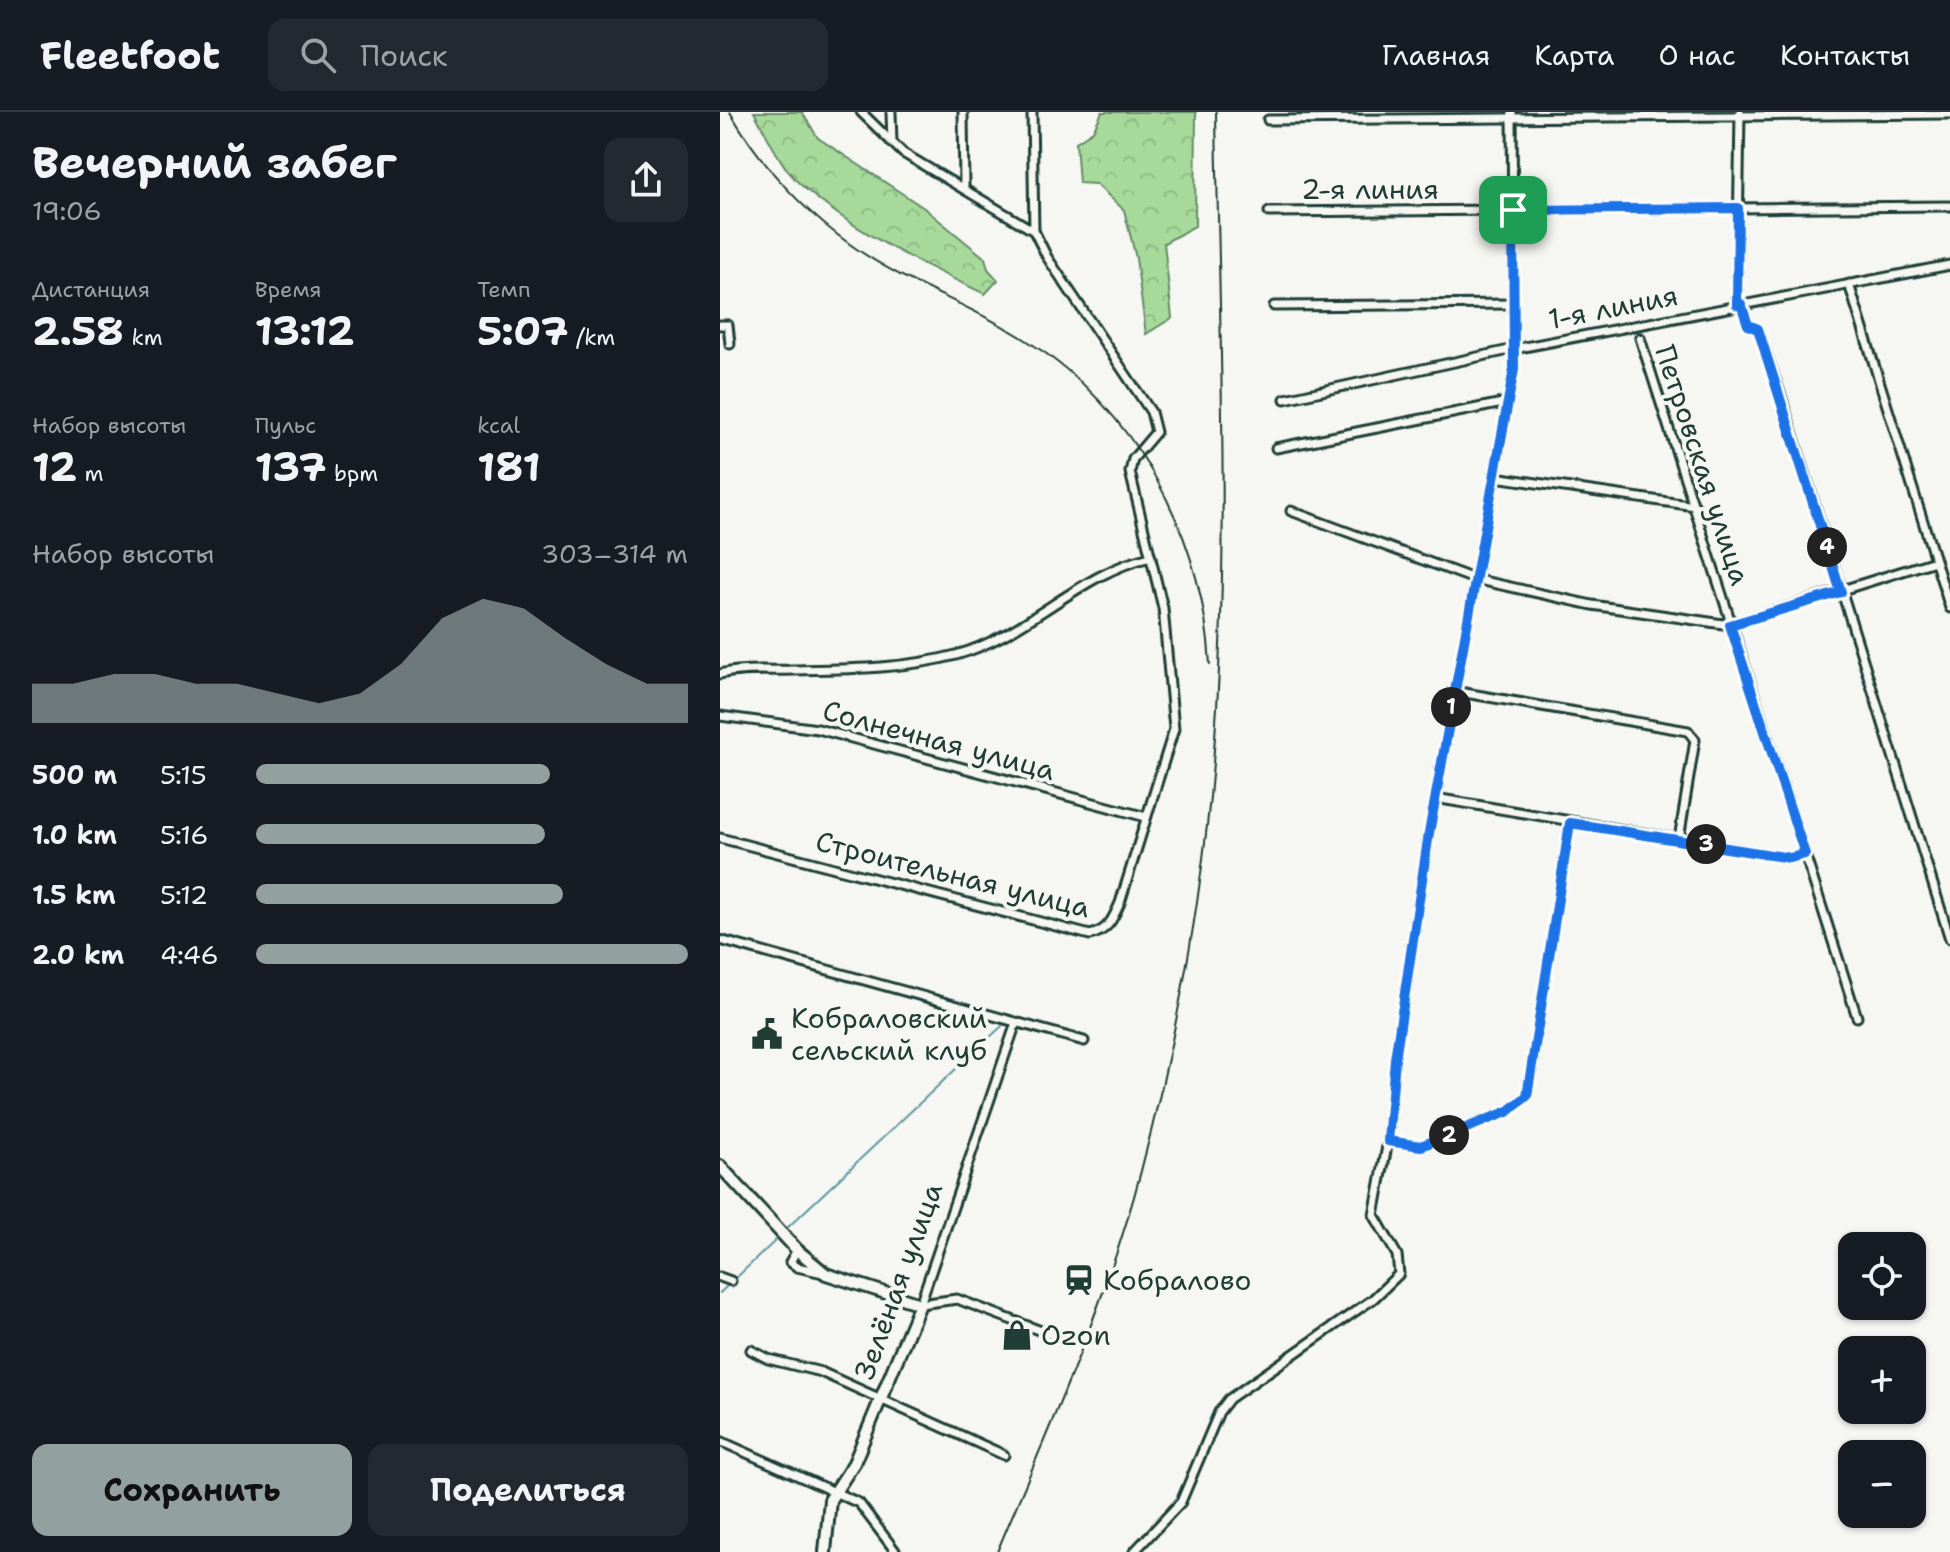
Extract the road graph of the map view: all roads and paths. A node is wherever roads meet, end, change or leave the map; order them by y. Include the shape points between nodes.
1 (861, 112) edge
2 (891, 112) edge
3 (963, 112) edge
4 (1032, 112) edge
5 (1740, 113) edge
6 (1512, 114) edge
7 (1950, 114) edge
8 (1268, 120) dead end
9 (892, 143) junction
10 (964, 187) junction
11 (1950, 206) edge
12 (1738, 208) junction
13 (1513, 210) junction
14 (1269, 212) dead end
15 (1034, 231) junction
16 (1950, 265) edge
17 (1849, 284) junction
18 (1514, 304) junction
19 (1739, 304) junction
20 (1274, 306) dead end
21 (720, 325) edge
22 (1640, 338) dead end
23 (730, 344) dead end
24 (1514, 349) junction
25 (1285, 399) dead end
26 (1508, 402) junction
27 (1276, 448) dead end
28 (1495, 477) junction
29 (1695, 506) junction
30 (1291, 511) dead end
31 (1151, 557) junction
32 (1935, 561) junction
33 (1474, 579) junction
34 (1841, 592) junction
35 (1950, 608) edge
36 (1730, 625) junction
37 (720, 674) edge
38 (1453, 691) junction
39 (720, 716) edge
40 (1435, 798) junction
41 (1146, 817) junction
42 (1570, 823) junction
43 (720, 838) edge
44 (1679, 839) junction
45 (1805, 854) junction
46 (1950, 939) edge
47 (720, 940) edge
48 (1857, 1017) dead end
49 (1016, 1023) junction
50 (1084, 1041) dead end
51 (1388, 1141) junction
52 (720, 1166) edge
53 (797, 1250) junction
54 (826, 1274) junction
55 (720, 1277) edge
56 (731, 1281) dead end
57 (920, 1304) junction
58 (1062, 1339) dead end
59 (751, 1350) dead end
60 (881, 1399) junction
61 (720, 1441) edge
62 (1004, 1455) dead end
63 (835, 1490) junction
64 (825, 1552) edge
65 (896, 1552) edge
66 (1134, 1552) edge

1 - 9 street
2 - 9 street
3 - 10 street
4 - 15 street
5 - 6 street
5 - 7 street
5 - 12 street
6 - 8 street
6 - 13 street
9 - 10 street
10 - 15 street
11 - 12 street, 2-я линия
12 - 13 street, 2-я линия
12 - 19 street
13 - 14 street, 2-я линия
13 - 18 street
15 - 31 street via 1156,423 1150,442 1130,466
16 - 17 street, 1-я линия
17 - 19 street, 1-я линия
17 - 32 street
18 - 20 street
18 - 24 street
19 - 24 street, 1-я линия
19 - 34 street via 1748,325 1758,329
21 - 23 street via 728,325
22 - 29 street, Петровская улица
24 - 25 street, 1-я линия
24 - 26 street
26 - 27 street
26 - 28 street
28 - 29 street
28 - 33 street
29 - 36 street, Петровская улица
30 - 33 street
31 - 37 street via 1104,572 960,654 914,665
31 - 41 street via 1168,643 1174,729
32 - 34 street
32 - 35 street
33 - 36 street via 1592,605
33 - 38 street
34 - 36 street
34 - 46 street
36 - 45 street, Петровская улица
38 - 40 street
38 - 44 street via 1691,733
39 - 41 street, Солнечная улица via 818,729
40 - 42 street
40 - 51 street via 1395,1059
41 - 43 street, Строительная улица via 1113,918 1090,935
42 - 44 street
42 - 51 street via 1527,1096 1509,1111 1421,1146
44 - 45 street via 1790,858
45 - 48 street, Петровская улица
47 - 49 street
49 - 50 street
49 - 57 street, Зелёная улица
51 - 66 street via 1374,1215 1397,1255 1399,1274 1373,1299 1229,1399 1181,1502
52 - 53 street
53 - 54 street
53 - 54 street via 790,1262
54 - 57 street
55 - 56 street
57 - 58 street via 957,1299
57 - 60 street, Зелёная улица
59 - 60 street via 821,1372
60 - 62 street
60 - 63 street, Зелёная улица via 854,1463
61 - 63 street
63 - 64 street, Зелёная улица via 827,1512
63 - 65 street via 859,1503

